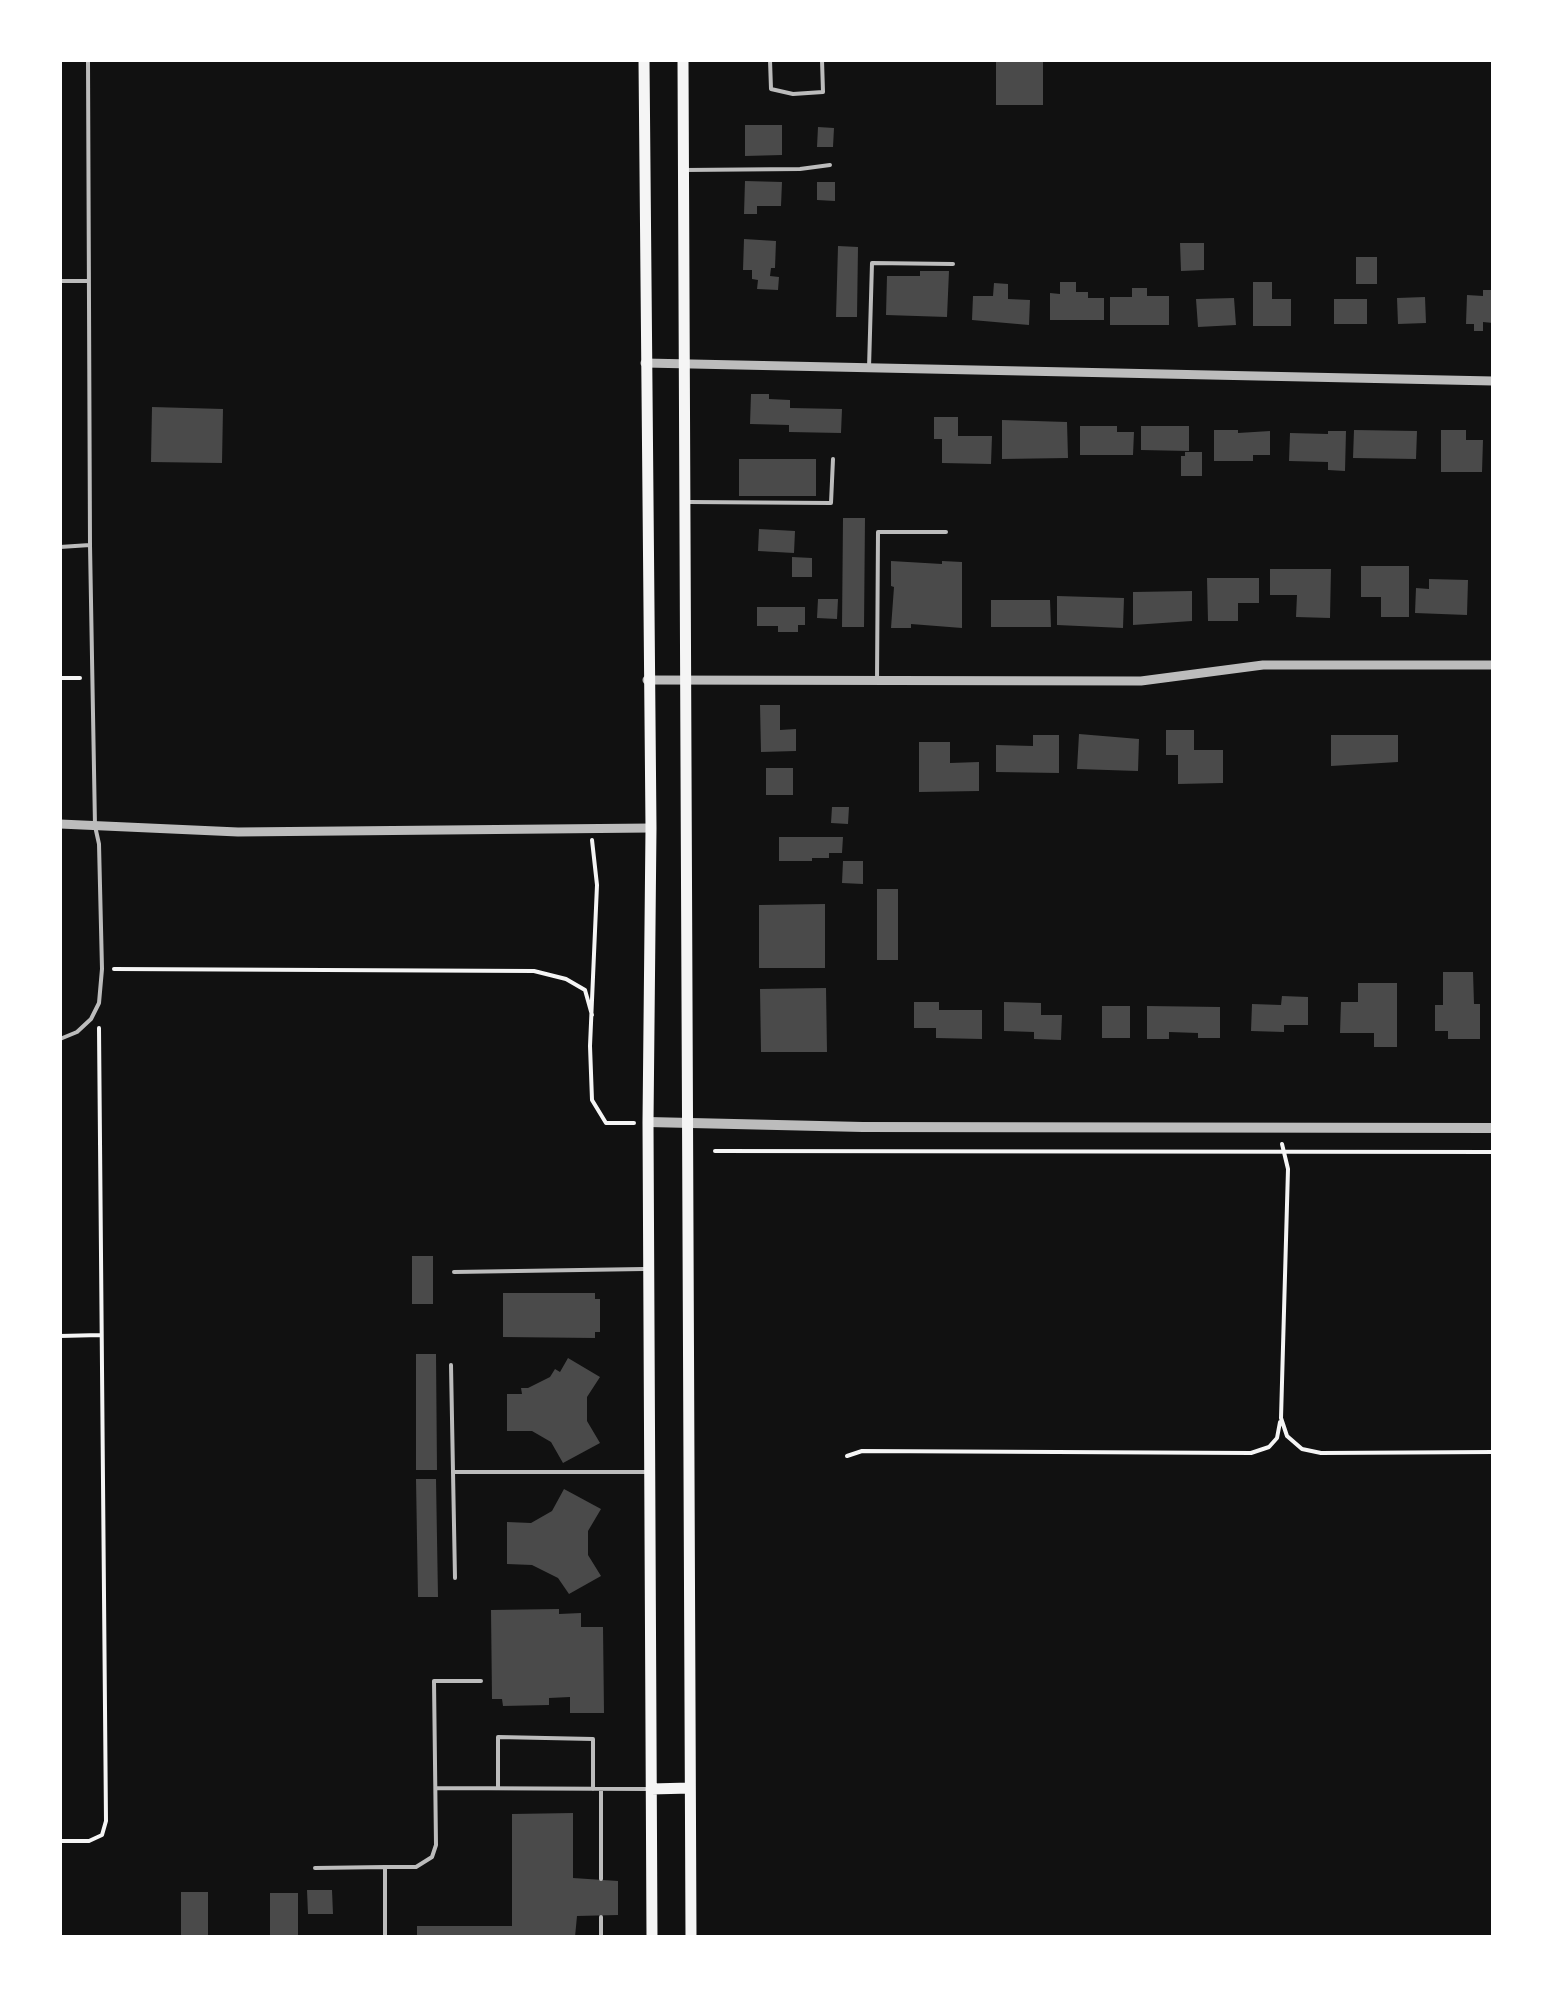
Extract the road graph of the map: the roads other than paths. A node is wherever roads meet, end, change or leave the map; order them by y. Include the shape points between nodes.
1 (88, 60) edge
2 (644, 60) edge
3 (683, 60) edge
4 (770, 60) edge
5 (822, 60) edge
6 (830, 166) dead end
7 (683, 170) junction
8 (953, 264) dead end
9 (60, 281) edge
10 (88, 281) junction
11 (645, 364) junction
12 (682, 364) junction
13 (869, 368) junction
14 (1493, 381) edge
15 (833, 459) dead end
16 (684, 502) junction
17 (946, 532) dead end
18 (90, 546) junction
19 (60, 547) edge
20 (1493, 665) edge
21 (647, 680) junction
22 (686, 680) junction
23 (877, 681) junction
24 (60, 824) edge
25 (95, 826) junction
26 (651, 828) junction
27 (60, 1038) edge
28 (648, 1122) junction
29 (686, 1122) junction
30 (1493, 1128) edge
31 (649, 1269) junction
32 (454, 1272) dead end
33 (451, 1366) dead end
34 (452, 1472) junction
35 (650, 1472) junction
36 (454, 1578) dead end
37 (481, 1681) dead end
38 (435, 1788) junction
39 (498, 1788) junction
40 (690, 1788) junction
41 (593, 1789) junction
42 (601, 1789) junction
43 (651, 1789) junction
44 (384, 1867) junction
45 (315, 1868) dead end
46 (601, 1878) dead end
47 (601, 1917) dead end
48 (384, 1937) edge
49 (601, 1937) edge
50 (652, 1937) edge
51 (691, 1937) edge

1 - 10 lane
2 - 11 main road
3 - 7 main road
4 - 5 lane via 770,89 794,94 822,92
6 - 7 lane
7 - 12 main road
8 - 13 lane via 872,262
9 - 10 lane
10 - 18 lane
11 - 12 street
11 - 21 main road
12 - 13 street
12 - 16 main road
13 - 14 street
15 - 16 lane via 831,503
16 - 22 main road
17 - 23 lane via 878,532
18 - 19 lane
18 - 25 lane
20 - 23 street via 1263,665 1141,681
21 - 22 street
21 - 26 main road
22 - 23 street
22 - 29 main road
24 - 25 street
25 - 26 street via 238,832
25 - 27 lane via 99,1003 78,1032
26 - 28 main road
28 - 29 street
28 - 31 main road
29 - 30 street
29 - 40 main road
31 - 32 lane
31 - 35 main road
33 - 34 lane
34 - 35 lane
34 - 36 lane
35 - 43 main road
37 - 38 lane via 434,1681
38 - 39 lane
38 - 44 lane via 432,1857 416,1867
39 - 41 lane
39 - 41 lane via 498,1737 593,1739
40 - 43 main road
40 - 51 main road
41 - 42 lane
42 - 43 lane
42 - 46 lane
43 - 50 main road
44 - 45 lane
44 - 48 lane
47 - 49 lane

